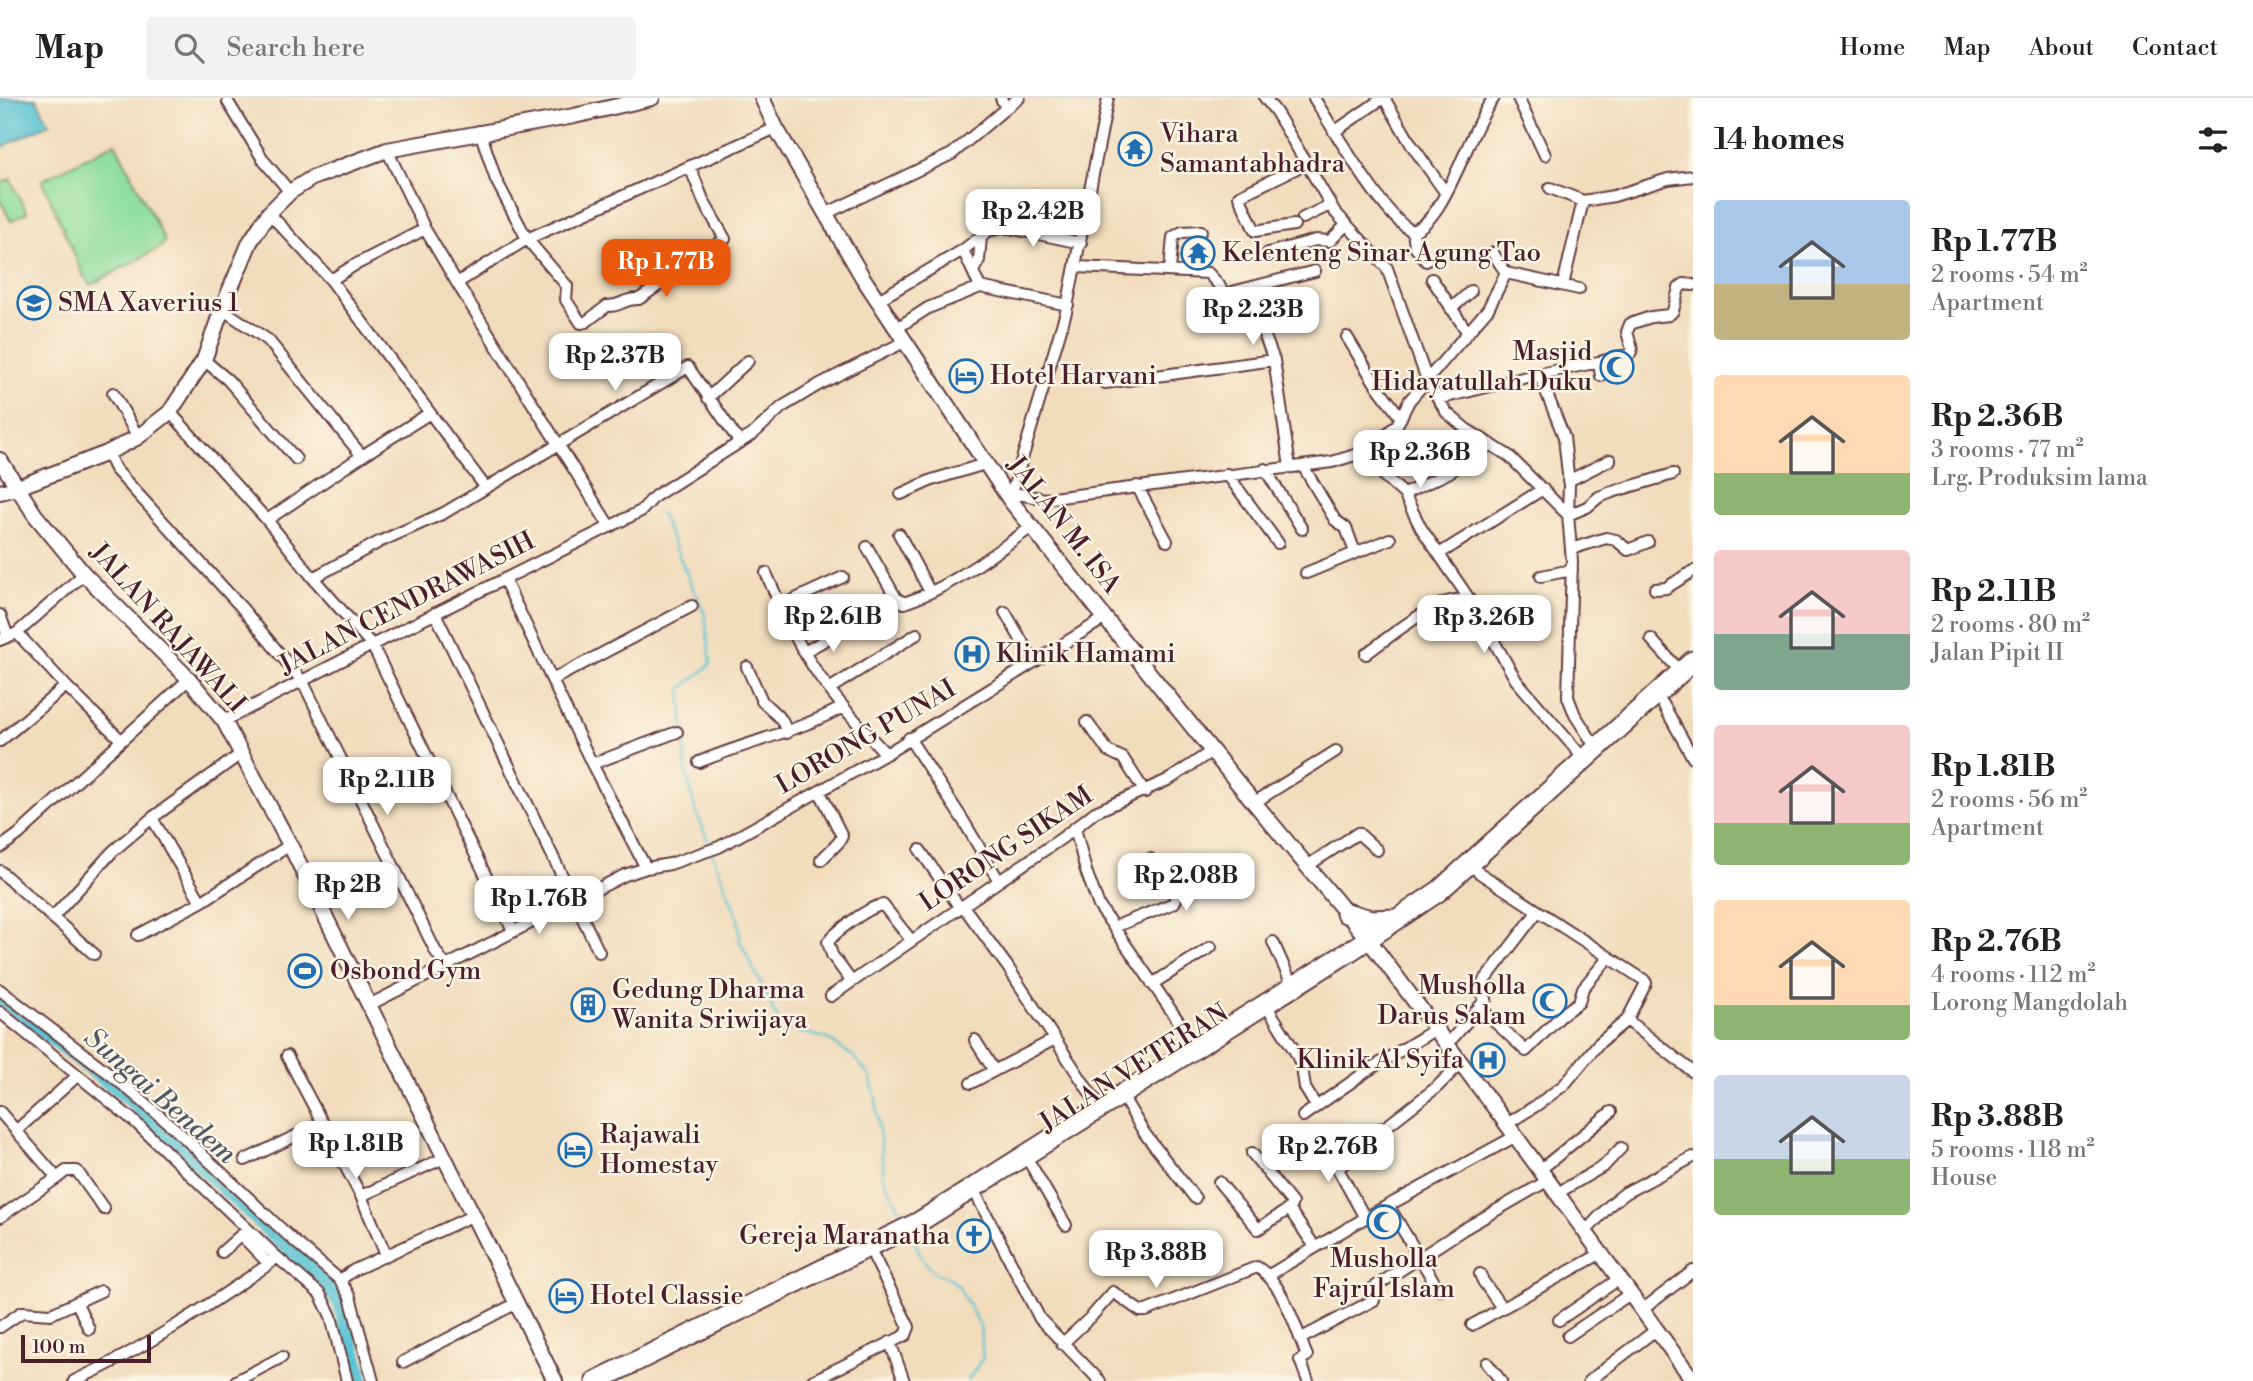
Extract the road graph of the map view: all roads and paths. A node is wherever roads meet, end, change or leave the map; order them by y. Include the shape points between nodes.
1 (652, 98) edge
2 (762, 98) edge
3 (1019, 98) edge
4 (1108, 98) edge
5 (1265, 98) edge
6 (1314, 98) edge
7 (1384, 98) edge
8 (1494, 98) edge
9 (1518, 98) edge
10 (228, 102) dead end
11 (1003, 103) edge
12 (776, 128) junction
13 (480, 131) junction
14 (1335, 132) junction
15 (387, 150) junction
16 (1545, 155) dead end
17 (1307, 163) junction
18 (690, 167) junction
19 (1693, 176) edge
20 (1550, 188) dead end
21 (290, 192) junction
22 (1445, 192) junction
23 (1583, 201) junction
24 (1331, 205) junction
25 (270, 213) junction
26 (825, 214) junction
27 (1346, 225) junction
28 (425, 229) junction
29 (1201, 231) dead end
30 (1413, 232) junction
31 (981, 237) junction
32 (527, 239) junction
33 (1081, 243) junction
34 (963, 250) junction
35 (1268, 253) dead end
36 (1493, 253) dead end
37 (1426, 261) dead end
38 (1077, 267) junction
39 (1170, 270) junction
40 (973, 271) junction
41 (1315, 271) dead end
42 (1506, 273) junction
43 (1432, 279) dead end
44 (331, 280) junction
45 (457, 283) junction
46 (1563, 285) junction
47 (1693, 285) edge
48 (980, 287) junction
49 (1579, 289) dead end
50 (1471, 291) dead end
51 (1224, 294) junction
52 (880, 299) junction
53 (1252, 303) dead end
54 (1068, 305) junction
55 (222, 309) junction
56 (1451, 309) junction
57 (1232, 312) dead end
58 (897, 328) junction
59 (1468, 333) junction
60 (1347, 337) dead end
61 (906, 341) junction
62 (204, 360) junction
63 (1273, 360) junction
64 (748, 361) dead end
65 (1599, 362) junction
66 (1539, 374) junction
67 (1601, 376) dead end
68 (1427, 380) junction
69 (1105, 383) dead end
70 (113, 393) dead end
71 (708, 398) junction
72 (1438, 399) junction
73 (170, 412) junction
74 (430, 413) junction
75 (1401, 418) junction
76 (138, 436) junction
77 (740, 443) junction
78 (1491, 444) junction
79 (557, 445) junction
80 (1365, 452) junction
81 (107, 453) junction
82 (362, 456) junction
83 (296, 458) dead end
84 (0, 460) edge
85 (1610, 460) dead end
86 (985, 464) junction
87 (1303, 466) junction
88 (1290, 467) junction
89 (1265, 469) junction
90 (1227, 474) junction
91 (1673, 474) dead end
92 (1569, 481) junction
93 (16, 483) junction
94 (1137, 486) junction
95 (486, 488) junction
96 (1543, 489) junction
97 (0, 492) edge
98 (901, 494) dead end
99 (1404, 494) junction
100 (1012, 497) junction
101 (1568, 515) junction
102 (267, 520) junction
103 (610, 527) junction
104 (1032, 527) junction
105 (1302, 529) dead end
106 (899, 534) dead end
107 (1390, 539) dead end
108 (1167, 541) dead end
109 (1648, 541) dead end
110 (1278, 543) dead end
111 (867, 547) dead end
112 (1571, 549) junction
113 (1355, 552) junction
114 (1439, 554) junction
115 (1572, 570) junction
116 (1693, 571) edge
117 (766, 573) dead end
118 (1306, 573) dead end
119 (84, 574) junction
120 (1541, 576) dead end
121 (844, 577) dead end
122 (313, 578) junction
123 (504, 579) junction
124 (1655, 589) dead end
125 (930, 592) junction
126 (1472, 603) junction
127 (692, 606) dead end
128 (780, 606) junction
129 (1005, 612) dead end
130 (435, 613) junction
131 (0, 615) edge
132 (1105, 618) junction
133 (847, 628) dead end
134 (917, 634) dead end
135 (8, 637) edge
136 (1651, 639) dead end
137 (372, 645) junction
138 (804, 652) junction
139 (1366, 654) dead end
140 (1034, 662) junction
141 (747, 667) dead end
142 (1689, 670) edge
143 (189, 679) junction
144 (552, 680) junction
145 (303, 682) junction
146 (66, 686) junction
147 (829, 689) junction
148 (1663, 704) junction
149 (843, 707) junction
150 (224, 721) junction
151 (1087, 722) dead end
152 (677, 732) dead end
153 (787, 733) junction
154 (909, 738) junction
155 (121, 740) junction
156 (0, 741) edge
157 (1212, 751) junction
158 (1336, 751) dead end
159 (242, 753) junction
160 (886, 754) junction
161 (1591, 754) junction
162 (1693, 758) edge
163 (699, 762) dead end
164 (592, 764) junction
165 (820, 792) junction
166 (1145, 792) junction
167 (1255, 802) junction
168 (152, 818) junction
169 (1075, 828) junction
170 (290, 845) junction
171 (0, 848) edge
172 (920, 850) dead end
173 (1377, 850) dead end
174 (1150, 859) dead end
175 (821, 860) dead end
176 (1307, 866) junction
177 (646, 868) junction
178 (0, 871) edge
179 (1478, 872) junction
180 (999, 881) junction
181 (1443, 895) junction
182 (575, 899) junction
183 (201, 902) junction
184 (961, 907) junction
185 (1538, 911) junction
186 (1346, 913) junction
187 (53, 917) junction
188 (1400, 918) junction
189 (1114, 927) junction
190 (513, 932) junction
191 (138, 935) dead end
192 (911, 940) junction
193 (1273, 942) dead end
194 (1371, 944) junction
195 (1211, 947) dead end
196 (599, 952) dead end
197 (94, 954) dead end
198 (1609, 957) junction
199 (446, 966) junction
200 (851, 981) junction
201 (1152, 984) junction
202 (1293, 987) junction
203 (0, 990) edge
204 (831, 996) dead end
205 (369, 1006) junction
206 (1479, 1007) junction
207 (0, 1012) edge
208 (1270, 1013) junction
209 (1629, 1017) junction
210 (1436, 1029) junction
211 (1055, 1039) junction
212 (975, 1040) dead end
213 (1447, 1045) junction
214 (1197, 1048) junction
215 (288, 1056) dead end
216 (1461, 1063) junction
217 (993, 1069) junction
218 (1693, 1072) edge
219 (78, 1076) junction
220 (971, 1083) dead end
221 (1127, 1104) junction
222 (1316, 1106) junction
223 (1100, 1108) junction
224 (0, 1112) edge
225 (1611, 1112) dead end
226 (1303, 1116) dead end
227 (323, 1123) junction
228 (1507, 1124) junction
229 (17, 1130) junction
230 (1516, 1136) junction
231 (1621, 1148) dead end
232 (1252, 1153) dead end
233 (444, 1157) junction
234 (1693, 1157) edge
235 (245, 1160) dead end
236 (1031, 1165) junction
237 (1544, 1175) junction
238 (57, 1178) junction
239 (1219, 1182) dead end
240 (1556, 1194) junction
241 (361, 1196) junction
242 (978, 1198) junction
243 (1195, 1198) dead end
244 (1388, 1205) junction
245 (104, 1209) dead end
246 (1289, 1209) junction
247 (0, 1216) edge
248 (472, 1216) junction
249 (1365, 1218) junction
250 (1066, 1225) dead end
251 (920, 1228) junction
252 (1585, 1232) junction
253 (291, 1242) junction
254 (1315, 1247) junction
255 (222, 1252) dead end
256 (872, 1252) junction
257 (1600, 1254) junction
258 (386, 1255) junction
259 (275, 1259) junction
260 (1419, 1259) junction
261 (1693, 1271) edge
262 (1480, 1274) dead end
263 (1269, 1275) junction
264 (1619, 1279) junction
265 (340, 1280) junction
266 (1439, 1290) dead end
267 (101, 1292) dead end
268 (1630, 1294) junction
269 (77, 1303) junction
270 (515, 1304) junction
271 (1502, 1308) junction
272 (1642, 1310) junction
273 (1559, 1320) dead end
274 (1472, 1325) dead end
275 (0, 1327) edge
276 (89, 1329) dead end
277 (1657, 1329) junction
278 (1568, 1336) dead end
279 (1300, 1339) junction
280 (890, 1342) junction
281 (1062, 1344) junction
282 (282, 1357) dead end
283 (403, 1362) dead end
284 (1487, 1363) dead end
285 (1693, 1380) edge
286 (74, 1381) edge
287 (236, 1381) edge
288 (347, 1381) edge
289 (373, 1381) edge
290 (555, 1381) edge
291 (596, 1381) edge
292 (621, 1381) edge
293 (812, 1381) edge
294 (904, 1381) edge
295 (1100, 1381) edge
296 (1308, 1381) edge
297 (1501, 1381) edge
298 (1589, 1381) edge

1 - 13 street
2 - 12 street, JALAN M. ISA
3 - 11 street
4 - 33 street
5 - 17 street
6 - 14 street
7 - 14 street
7 - 22 street
8 - 22 street
9 - 16 street
10 - 21 street via 264,161
11 - 26 street via 952,154
12 - 18 street
12 - 26 street, JALAN M. ISA
13 - 15 street
13 - 32 street via 496,180
14 - 30 street via 1377,195
15 - 21 street via 312,178
15 - 28 street
17 - 24 street
17 - 24 street via 1239,196 1255,231 1298,222
18 - 32 street
18 - 32 street via 725,239 639,299 607,306 579,322 564,297 567,286
19 - 23 street
20 - 23 street
21 - 25 street
22 - 30 street via 1436,211
23 - 46 street
24 - 27 street
25 - 44 street
25 - 55 street via 250,242
26 - 52 street, JALAN M. ISA
27 - 35 street via 1330,241 1316,240
27 - 68 street via 1389,272
28 - 44 street
28 - 45 street
29 - 39 street via 1173,237
30 - 37 street via 1415,247
31 - 33 street via 1005,227
31 - 34 street
31 - 40 street
32 - 45 street
33 - 38 street
34 - 40 street
34 - 52 street
36 - 42 street
38 - 39 street
38 - 54 street
39 - 51 street via 1208,273
40 - 48 street
41 - 51 street
42 - 46 street
42 - 59 street via 1488,309
43 - 56 street
44 - 74 street
45 - 79 street
46 - 49 street
47 - 65 street via 1679,288 1669,315 1630,324 1630,354
48 - 54 street
48 - 58 street
50 - 56 street
51 - 57 street
52 - 58 street, JALAN M. ISA
53 - 63 street
54 - 100 street
55 - 62 street
55 - 82 street via 268,340
56 - 59 street
58 - 61 street, JALAN M. ISA
59 - 68 street
60 - 75 street
61 - 77 street, JALAN CENDRAWASIH via 782,407
61 - 86 street, JALAN M. ISA
62 - 73 street
62 - 83 street via 228,380
63 - 69 street
63 - 88 street
64 - 71 street
65 - 66 street
65 - 67 street
66 - 72 street
66 - 92 street via 1564,437
68 - 72 street
68 - 75 street
70 - 76 street
71 - 77 street
71 - 79 street via 688,367
72 - 78 street via 1455,421
73 - 76 street
73 - 102 street
74 - 82 street
74 - 95 street
75 - 80 street
76 - 81 street
77 - 103 street, JALAN CENDRAWASIH
78 - 96 street
78 - 99 street
79 - 95 street
79 - 103 street
80 - 87 street
80 - 99 street
81 - 93 street
81 - 145 street via 115,470
82 - 102 street
84 - 93 street, JALAN RAJAWALI
85 - 92 street
86 - 98 street
86 - 100 street, JALAN M. ISA
87 - 88 street
87 - 113 street via 1335,520 1346,528
88 - 89 street
89 - 90 street
89 - 105 street
90 - 94 street
90 - 110 street
91 - 101 street via 1599,497
92 - 101 street
93 - 97 street
93 - 119 street, JALAN RAJAWALI
94 - 100 street via 1045,499
94 - 108 street
95 - 122 street
96 - 101 street
96 - 114 street
99 - 114 street
100 - 104 street, JALAN M. ISA
101 - 112 street
102 - 122 street
103 - 123 street, JALAN CENDRAWASIH
104 - 125 street
104 - 132 street, JALAN M. ISA
106 - 125 street
107 - 113 street
109 - 112 street via 1628,550 1606,538
111 - 125 street via 899,601
112 - 115 street
113 - 118 street
114 - 126 street
115 - 120 street
115 - 161 street via 1568,697
116 - 124 street via 1666,588
117 - 128 street
119 - 135 street
119 - 143 street, JALAN RAJAWALI
121 - 128 street
122 - 137 street
123 - 130 street, JALAN CENDRAWASIH
123 - 144 street
126 - 139 street via 1457,599 1437,606
126 - 161 street via 1516,680
127 - 144 street
128 - 138 street
129 - 140 street
130 - 137 street, JALAN CENDRAWASIH
130 - 182 street
131 - 135 street
132 - 140 street, LORONG PUNAI
132 - 157 street, JALAN M. ISA
133 - 138 street
134 - 147 street
135 - 146 street
136 - 142 street
137 - 145 street, JALAN CENDRAWASIH
137 - 190 street
138 - 147 street
140 - 154 street, LORONG PUNAI
141 - 153 street via 762,701 782,720
142 - 148 highway
142 - 161 highway
143 - 150 street, JALAN RAJAWALI
143 - 155 street
144 - 164 street
145 - 150 street, JALAN CENDRAWASIH
145 - 199 street
146 - 155 street
146 - 156 street
147 - 149 street
148 - 162 street
148 - 179 highway
149 - 153 street
149 - 160 street
150 - 159 street, JALAN RAJAWALI
151 - 166 street via 1108,751 1122,758
152 - 164 street
153 - 163 street
154 - 160 street, LORONG PUNAI
154 - 180 street
155 - 171 street
157 - 166 street, LORONG SIKAM
157 - 167 street, JALAN M. ISA
158 - 167 street
159 - 168 street
159 - 170 street, JALAN RAJAWALI
160 - 165 street, LORONG PUNAI
161 - 181 highway
164 - 177 street
165 - 175 street via 842,836
165 - 177 street, LORONG PUNAI via 703,854
166 - 169 street, LORONG SIKAM via 1105,807
167 - 176 street, JALAN M. ISA
168 - 183 street
168 - 187 street via 113,851
169 - 180 street, LORONG SIKAM
169 - 189 street via 1095,898
170 - 183 street
170 - 205 street, JALAN RAJAWALI
172 - 184 street
173 - 176 street via 1358,833
174 - 189 street via 1170,884 1174,903
176 - 186 street, JALAN M. ISA
177 - 182 street, LORONG PUNAI
178 - 187 street
179 - 181 highway
179 - 185 street
180 - 184 street, LORONG SIKAM
181 - 188 highway
181 - 194 highway
182 - 190 street, LORONG PUNAI
182 - 196 street
183 - 191 street
184 - 192 street, LORONG SIKAM
184 - 211 street
185 - 198 street
185 - 206 street via 1478,989 1486,999
186 - 188 highway via 1371,920
186 - 194 street, JALAN M. ISA
187 - 197 street
188 - 194 highway
189 - 201 street
190 - 199 street, LORONG PUNAI
192 - 200 street, LORONG SIKAM
192 - 200 street via 883,905 873,908 828,942
193 - 202 street
194 - 202 highway, JALAN VETERAN
194 - 208 highway, JALAN VETERAN
194 - 210 street, JALAN M. ISA
195 - 201 street
198 - 206 street via 1583,988 1579,1002 1526,1051
198 - 209 street via 1646,983
199 - 205 street, LORONG PUNAI
200 - 204 street, LORONG SIKAM
201 - 214 street
202 - 214 highway, JALAN VETERAN
203 - 253 street via 174,1128
205 - 233 street, JALAN RAJAWALI
206 - 213 street
207 - 219 street
208 - 221 highway, JALAN VETERAN
208 - 222 street via 1297,1053 1305,1088
209 - 218 street
209 - 228 street via 1564,1085
210 - 213 street, JALAN M. ISA
210 - 222 street
211 - 217 street
211 - 223 street
212 - 217 street
213 - 216 street, JALAN M. ISA
214 - 223 highway, JALAN VETERAN
215 - 227 street
216 - 228 street, JALAN M. ISA
216 - 249 street via 1397,1119 1349,1143 1354,1154 1338,1169
217 - 220 street
219 - 229 street
219 - 259 street via 134,1121
221 - 236 highway, JALAN VETERAN
221 - 243 street
222 - 226 street
223 - 251 highway, JALAN VETERAN
224 - 229 street
225 - 237 street
227 - 235 street
227 - 241 street
228 - 230 street, JALAN M. ISA
229 - 238 street
230 - 237 street, JALAN M. ISA
230 - 244 street
231 - 240 street via 1604,1166
232 - 246 street via 1292,1203
233 - 241 street
233 - 248 street, JALAN RAJAWALI
234 - 252 street via 1625,1193
236 - 242 highway, JALAN VETERAN
236 - 250 street
237 - 240 street, JALAN M. ISA
237 - 260 street
238 - 245 street via 66,1171 77,1171
238 - 247 street
239 - 246 street via 1258,1230
240 - 252 street, JALAN M. ISA
241 - 258 street
242 - 251 highway, JALAN VETERAN
242 - 281 street via 1040,1319
244 - 249 street
244 - 260 street
246 - 254 street
248 - 258 street
248 - 270 street, JALAN RAJAWALI
249 - 254 street
251 - 256 highway
252 - 257 street, JALAN M. ISA
253 - 259 street
253 - 265 street
254 - 263 street
255 - 259 street via 241,1235
256 - 280 street via 909,1327 906,1335
256 - 291 highway
256 - 292 highway
257 - 264 street, JALAN M. ISA
257 - 271 street
258 - 265 street
259 - 286 street via 119,1361
259 - 288 street via 320,1294 331,1316
260 - 266 street
260 - 279 street via 1373,1288 1374,1300
261 - 272 street
262 - 271 street
263 - 279 street
263 - 281 street via 1257,1267 1146,1311 1113,1292
264 - 268 street, JALAN M. ISA
264 - 273 street
265 - 289 street via 350,1297
267 - 269 street
268 - 272 street, JALAN M. ISA
268 - 278 street
269 - 275 street via 51,1314 22,1312
269 - 276 street
270 - 283 street
270 - 290 street, JALAN RAJAWALI
271 - 274 street
272 - 277 street, JALAN M. ISA
277 - 285 street, JALAN M. ISA
277 - 298 street
279 - 296 street via 1307,1356 1300,1360
280 - 293 street
280 - 294 street
281 - 295 street
282 - 287 street
284 - 297 street

